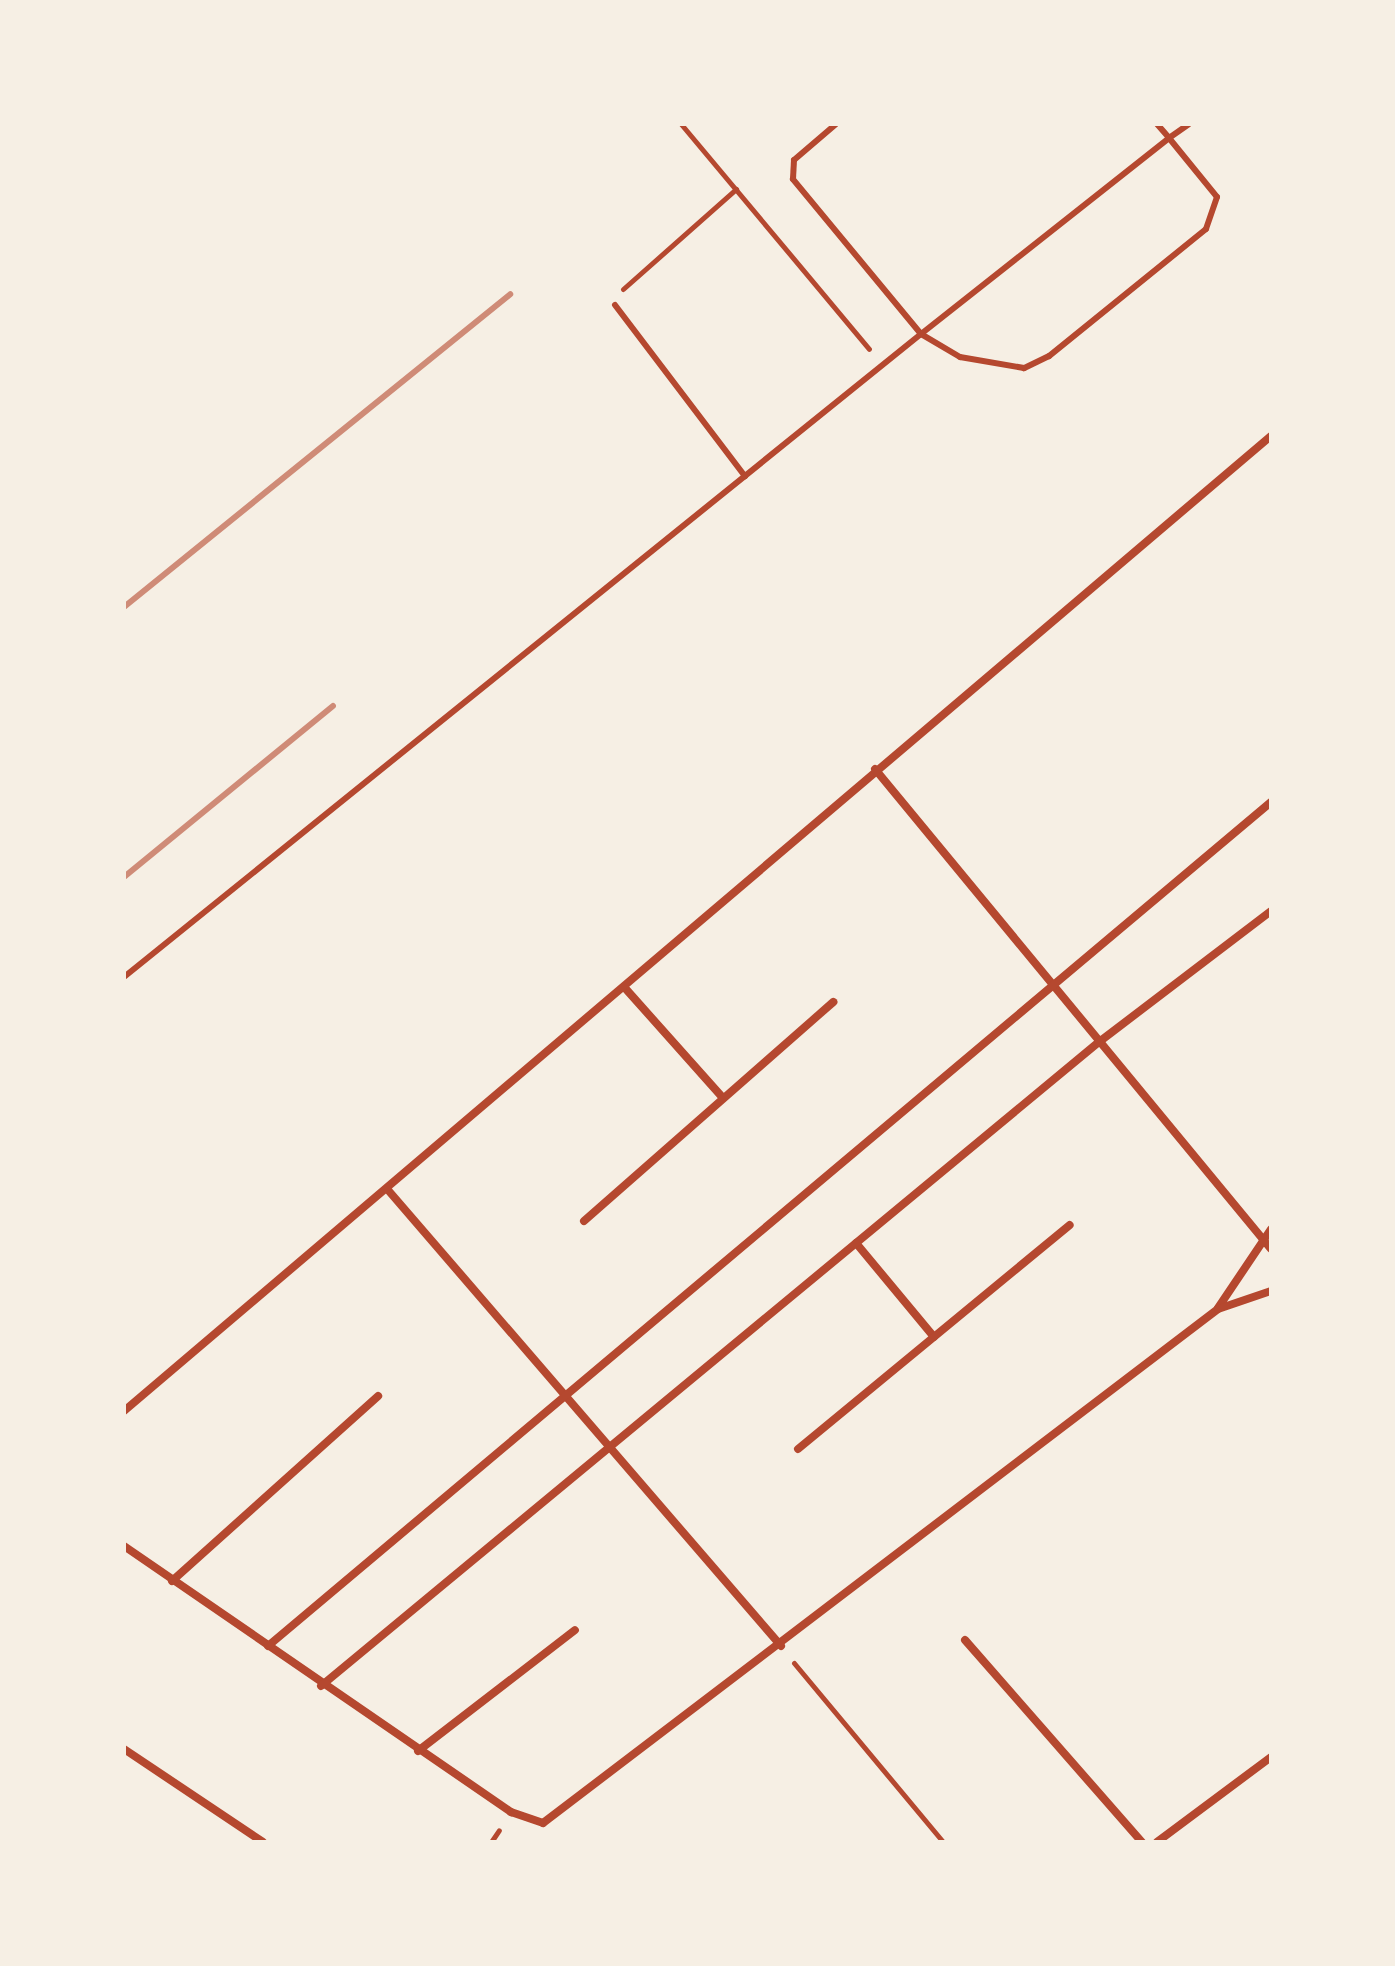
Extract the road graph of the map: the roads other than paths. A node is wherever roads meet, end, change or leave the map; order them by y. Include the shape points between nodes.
1 (836, 124) edge
2 (1157, 124) edge
3 (1189, 124) edge
4 (1169, 138) junction
5 (615, 305) road end
6 (921, 334) junction
7 (1271, 436) edge
8 (745, 476) junction
9 (875, 769) junction
10 (1271, 802) edge
11 (1271, 911) edge
12 (124, 977) edge
13 (1051, 984) junction
14 (625, 988) junction
15 (833, 1002) dead end
16 (1099, 1042) junction
17 (723, 1098) junction
18 (388, 1190) junction
19 (584, 1221) dead end
20 (1070, 1225) dead end
21 (1271, 1229) edge
22 (1261, 1236) junction
23 (856, 1243) junction
24 (1271, 1249) edge
25 (1271, 1291) edge
26 (1218, 1309) junction
27 (934, 1337) junction
28 (378, 1396) dead end
29 (567, 1396) junction
30 (124, 1411) edge
31 (611, 1445) junction
32 (798, 1449) dead end
33 (124, 1546) edge
34 (172, 1581) junction
35 (575, 1630) dead end
36 (965, 1640) dead end
37 (268, 1646) junction
38 (781, 1646) junction
39 (321, 1686) junction
40 (124, 1749) edge
41 (418, 1751) junction
42 (1271, 1757) edge
43 (263, 1842) edge
44 (1142, 1842) edge
45 (1157, 1842) edge

1 - 6 lane via 794,160 793,179
2 - 4 lane
3 - 4 lane
4 - 6 lane
4 - 6 lane via 1217,197 1217,213 1049,356 1024,368 991,366
5 - 8 lane
6 - 8 lane
7 - 9 street
8 - 12 lane
9 - 13 street
9 - 14 street
10 - 13 street
11 - 16 street
13 - 16 street
13 - 29 street
14 - 17 street
14 - 18 street
15 - 17 street
16 - 22 street
16 - 23 street
17 - 19 street
18 - 29 street
18 - 30 street
20 - 27 street
21 - 22 street
22 - 24 street
22 - 26 street
23 - 27 street
23 - 31 street
25 - 26 street
26 - 38 street
27 - 32 street
28 - 34 street
29 - 31 street
29 - 37 street
31 - 38 street
31 - 39 street
33 - 34 street
34 - 37 street
35 - 41 street
36 - 44 street
37 - 39 street
38 - 41 street via 556,1820 533,1822 511,1812
39 - 41 street
40 - 43 street
42 - 45 street

